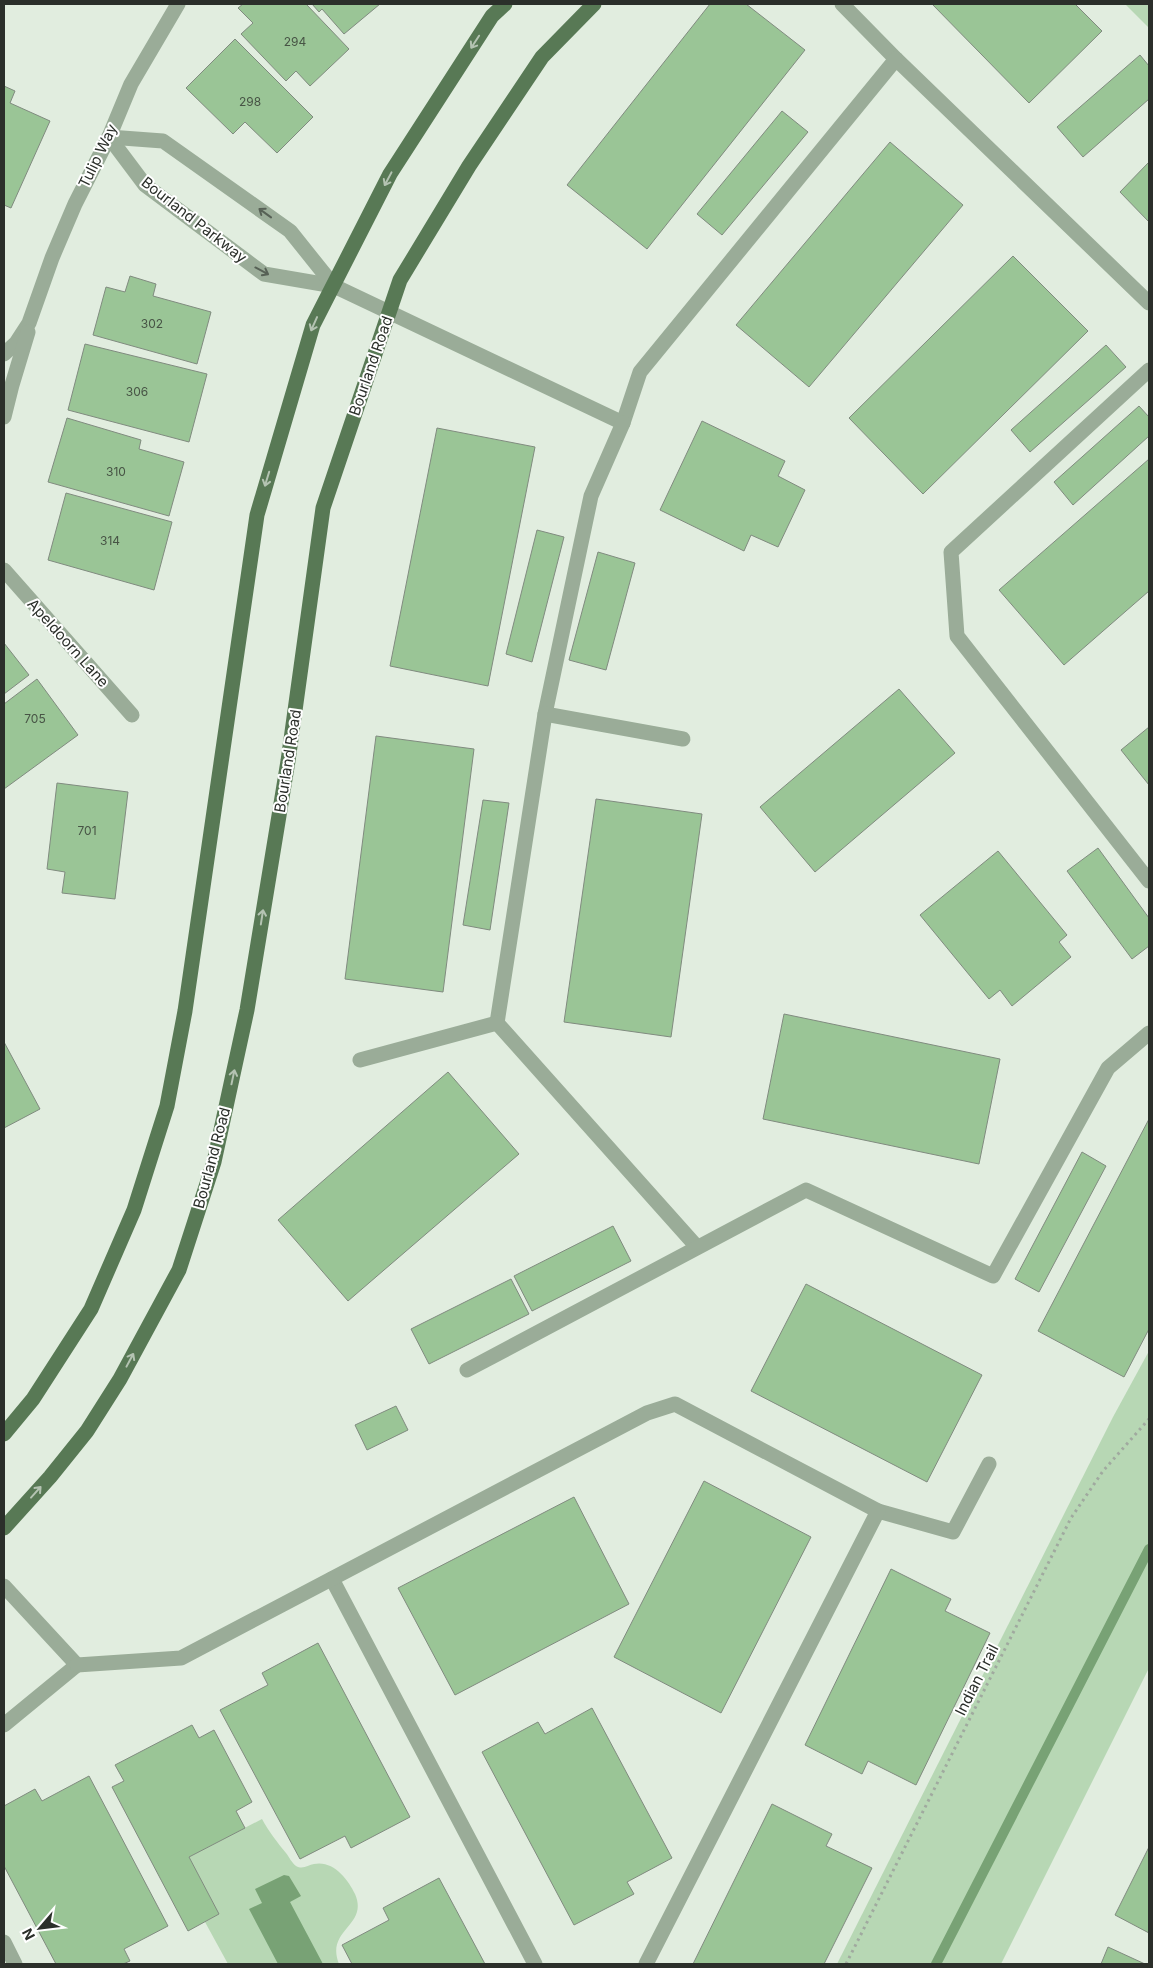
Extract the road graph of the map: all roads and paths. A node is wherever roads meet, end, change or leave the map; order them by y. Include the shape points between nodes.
1 (178, 4) edge
2 (505, 4) edge
3 (594, 4) edge
4 (842, 4) edge
5 (896, 59) junction
6 (109, 136) junction
7 (334, 286) junction
8 (1149, 303) edge
9 (390, 311) junction
10 (32, 314) junction
11 (4, 354) edge
12 (1149, 370) edge
13 (4, 417) edge
14 (623, 423) junction
15 (4, 570) edge
16 (545, 714) junction
17 (132, 715) dead end
18 (683, 739) dead end
19 (1149, 881) edge
20 (497, 1023) junction
21 (1149, 1033) edge
22 (360, 1060) dead end
23 (697, 1246) junction
24 (467, 1370) dead end
25 (1149, 1419) edge
26 (4, 1434) edge
27 (989, 1464) dead end
28 (878, 1511) junction
29 (4, 1528) edge
30 (332, 1579) junction
31 (4, 1586) edge
32 (76, 1665) junction
33 (4, 1725) edge
34 (4, 1942) edge
35 (15, 1964) edge
36 (535, 1964) edge
37 (646, 1964) edge
38 (846, 1964) edge

1 - 6 street, Tulip Way via 131,84
2 -> 7 main road via 492,16 390,174
3 - 9 main road, Bourland Road via 542,57 469,166 400,280
4 - 5 street
5 - 8 street
5 - 14 street via 640,372
7 -> 6 street, Bourland Parkway via 290,232 163,142
6 -> 7 street, Bourland Parkway via 145,185 264,274
6 - 10 street, Tulip Way via 74,204
7 - 9 street, Bourland Parkway
7 -> 26 main road via 313,325 257,515 185,1011 167,1106 134,1210 91,1309 33,1400
9 - 14 street, Bourland Parkway
29 -> 9 main road, Bourland Road via 87,1431 120,1379 179,1270 214,1162 252,982 288,761 323,508
10 - 11 street, Tulip Way via 24,334
10 - 13 street, Tulip Way
12 - 19 street via 951,552 957,636
14 - 16 street via 591,496
15 - 17 street, Apeldoorn Lane
16 - 18 street
16 - 20 street
20 - 22 street
20 - 23 street
21 - 23 street via 1108,1068 993,1276 806,1190
23 - 24 street
25 - 38 path, Indian Trail via 1103,1471 1072,1518
27 - 28 street via 953,1532
28 - 30 street via 675,1404 647,1413
28 - 37 street
30 - 32 street via 181,1658
30 - 36 street
31 - 32 street
32 - 33 street
34 - 35 street

